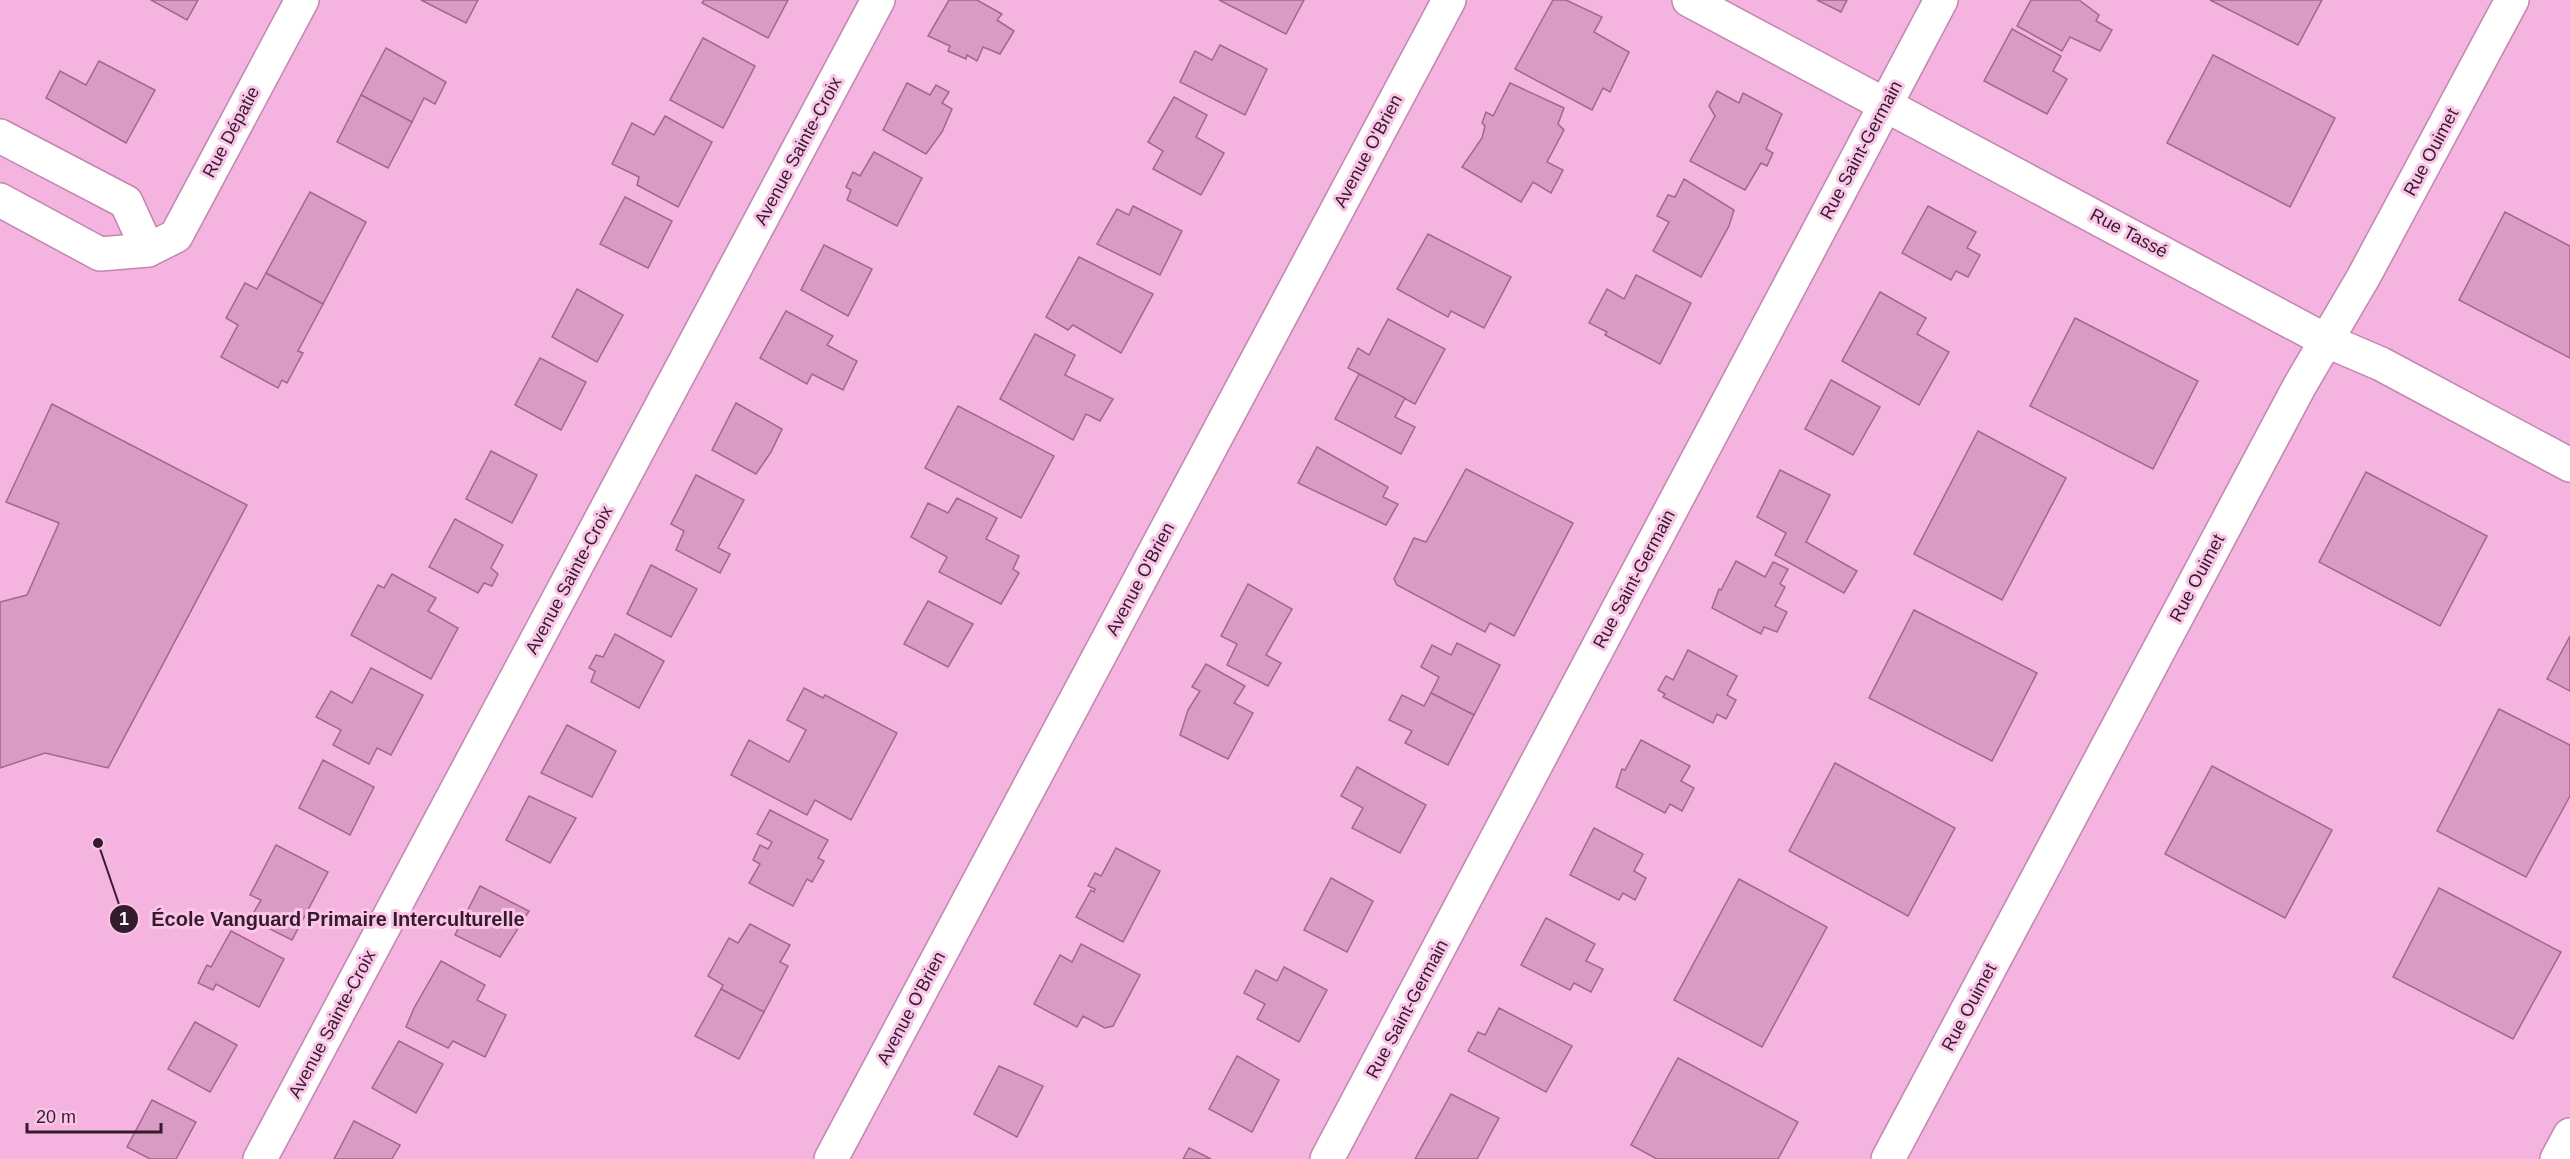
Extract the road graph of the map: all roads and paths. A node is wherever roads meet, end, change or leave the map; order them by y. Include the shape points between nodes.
1 (302, 0) edge
2 (878, 0) edge
3 (1449, 0) edge
4 (1689, 0) edge
5 (1941, 0) edge
6 (2512, 0) edge
7 (1886, 104) junction
8 (0, 136) edge
9 (0, 200) edge
10 (148, 250) junction
11 (2325, 340) junction
12 (2570, 465) edge
13 (2570, 1135) edge
14 (261, 1159) edge
15 (831, 1159) edge
16 (1327, 1159) edge
17 (1888, 1159) edge
18 (2557, 1159) edge

1 - 10 street, Rue Dépatie via 176,236
2 - 14 street, Avenue Sainte-Croix
3 - 15 street, Avenue O'Brien
4 - 7 street, Rue Tassé
5 - 7 street, Rue Saint-Germain
6 - 11 street, Rue Ouimet via 2363,278
7 - 11 street, Rue Tassé
7 - 16 street, Rue Saint-Germain
8 - 10 street via 126,202
9 - 10 street, Rue Dépatie via 100,254
11 - 12 street, Rue Tassé via 2380,364
11 - 17 street, Rue Ouimet
13 - 18 street

